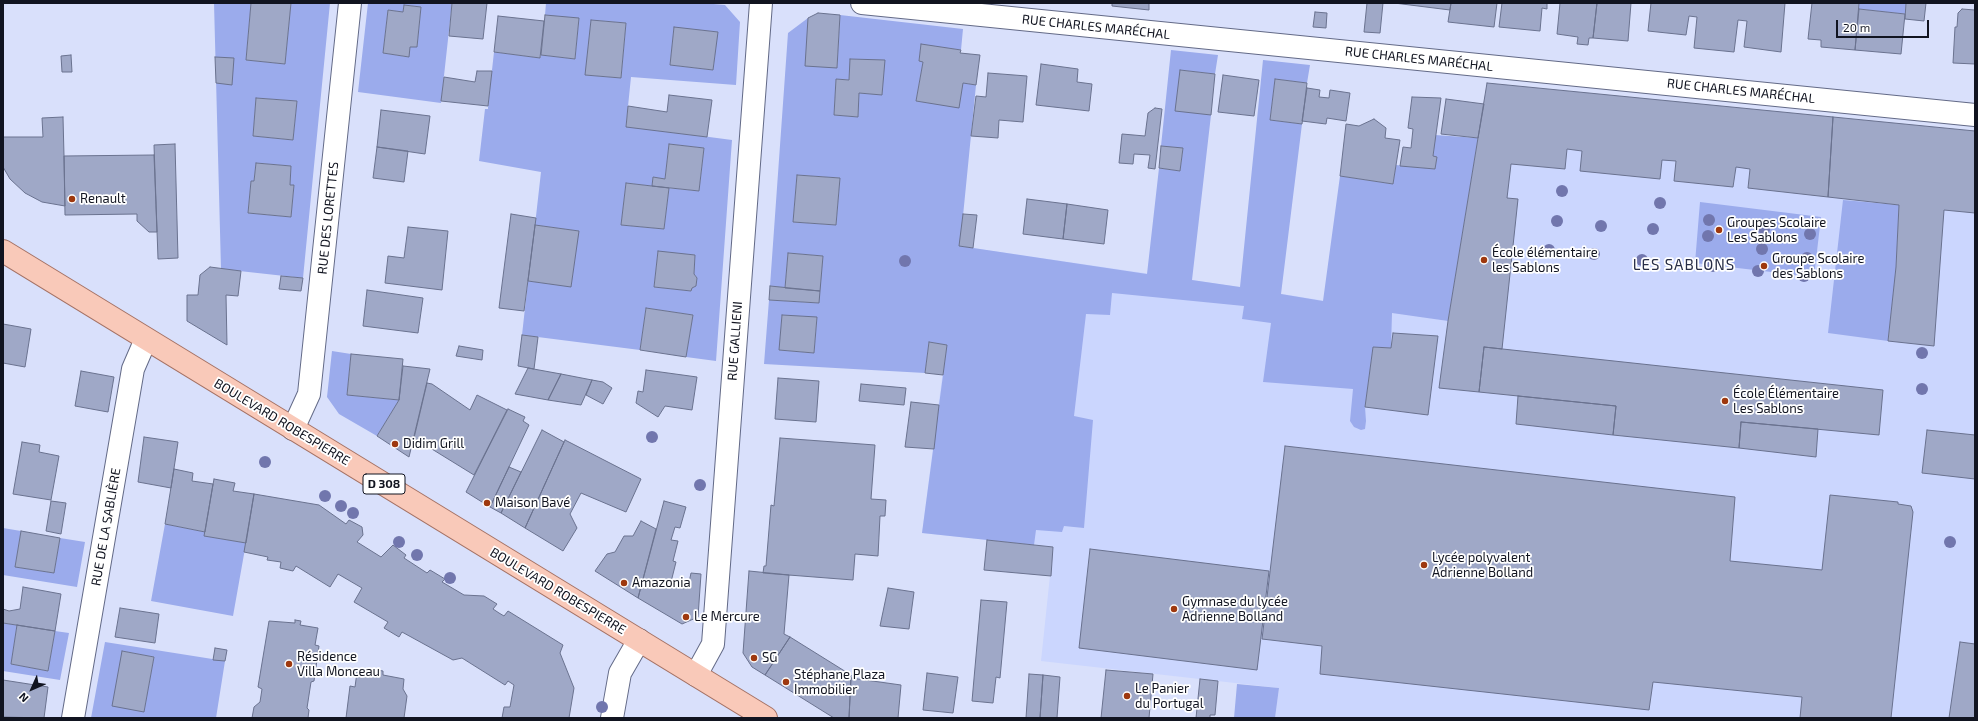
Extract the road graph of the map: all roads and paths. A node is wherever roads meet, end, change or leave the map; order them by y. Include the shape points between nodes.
1 (350, 3) edge
2 (761, 3) edge
3 (862, 3) edge
4 (1975, 115) edge
5 (3, 250) edge
6 (146, 338) junction
7 (293, 429) junction
8 (639, 640) junction
9 (696, 675) junction
10 (73, 718) edge
11 (612, 718) edge
12 (766, 718) edge

1 - 7 street, RUE DES LORETTES via 309,394
2 - 9 street, RUE GALLIENI via 713,644
3 - 4 street, RUE CHARLES MARÉCHAL
5 - 6 main road, BOULEVARD ROBESPIERRE / D 308
6 - 7 main road, BOULEVARD ROBESPIERRE / D 308
6 - 10 street, RUE DE LA SABLIÈRE via 133,369
7 - 8 main road, BOULEVARD ROBESPIERRE / D 308
8 - 9 main road, BOULEVARD ROBESPIERRE / D 308
8 - 11 street via 620,673
9 - 12 main road, BOULEVARD ROBESPIERRE / D 308

